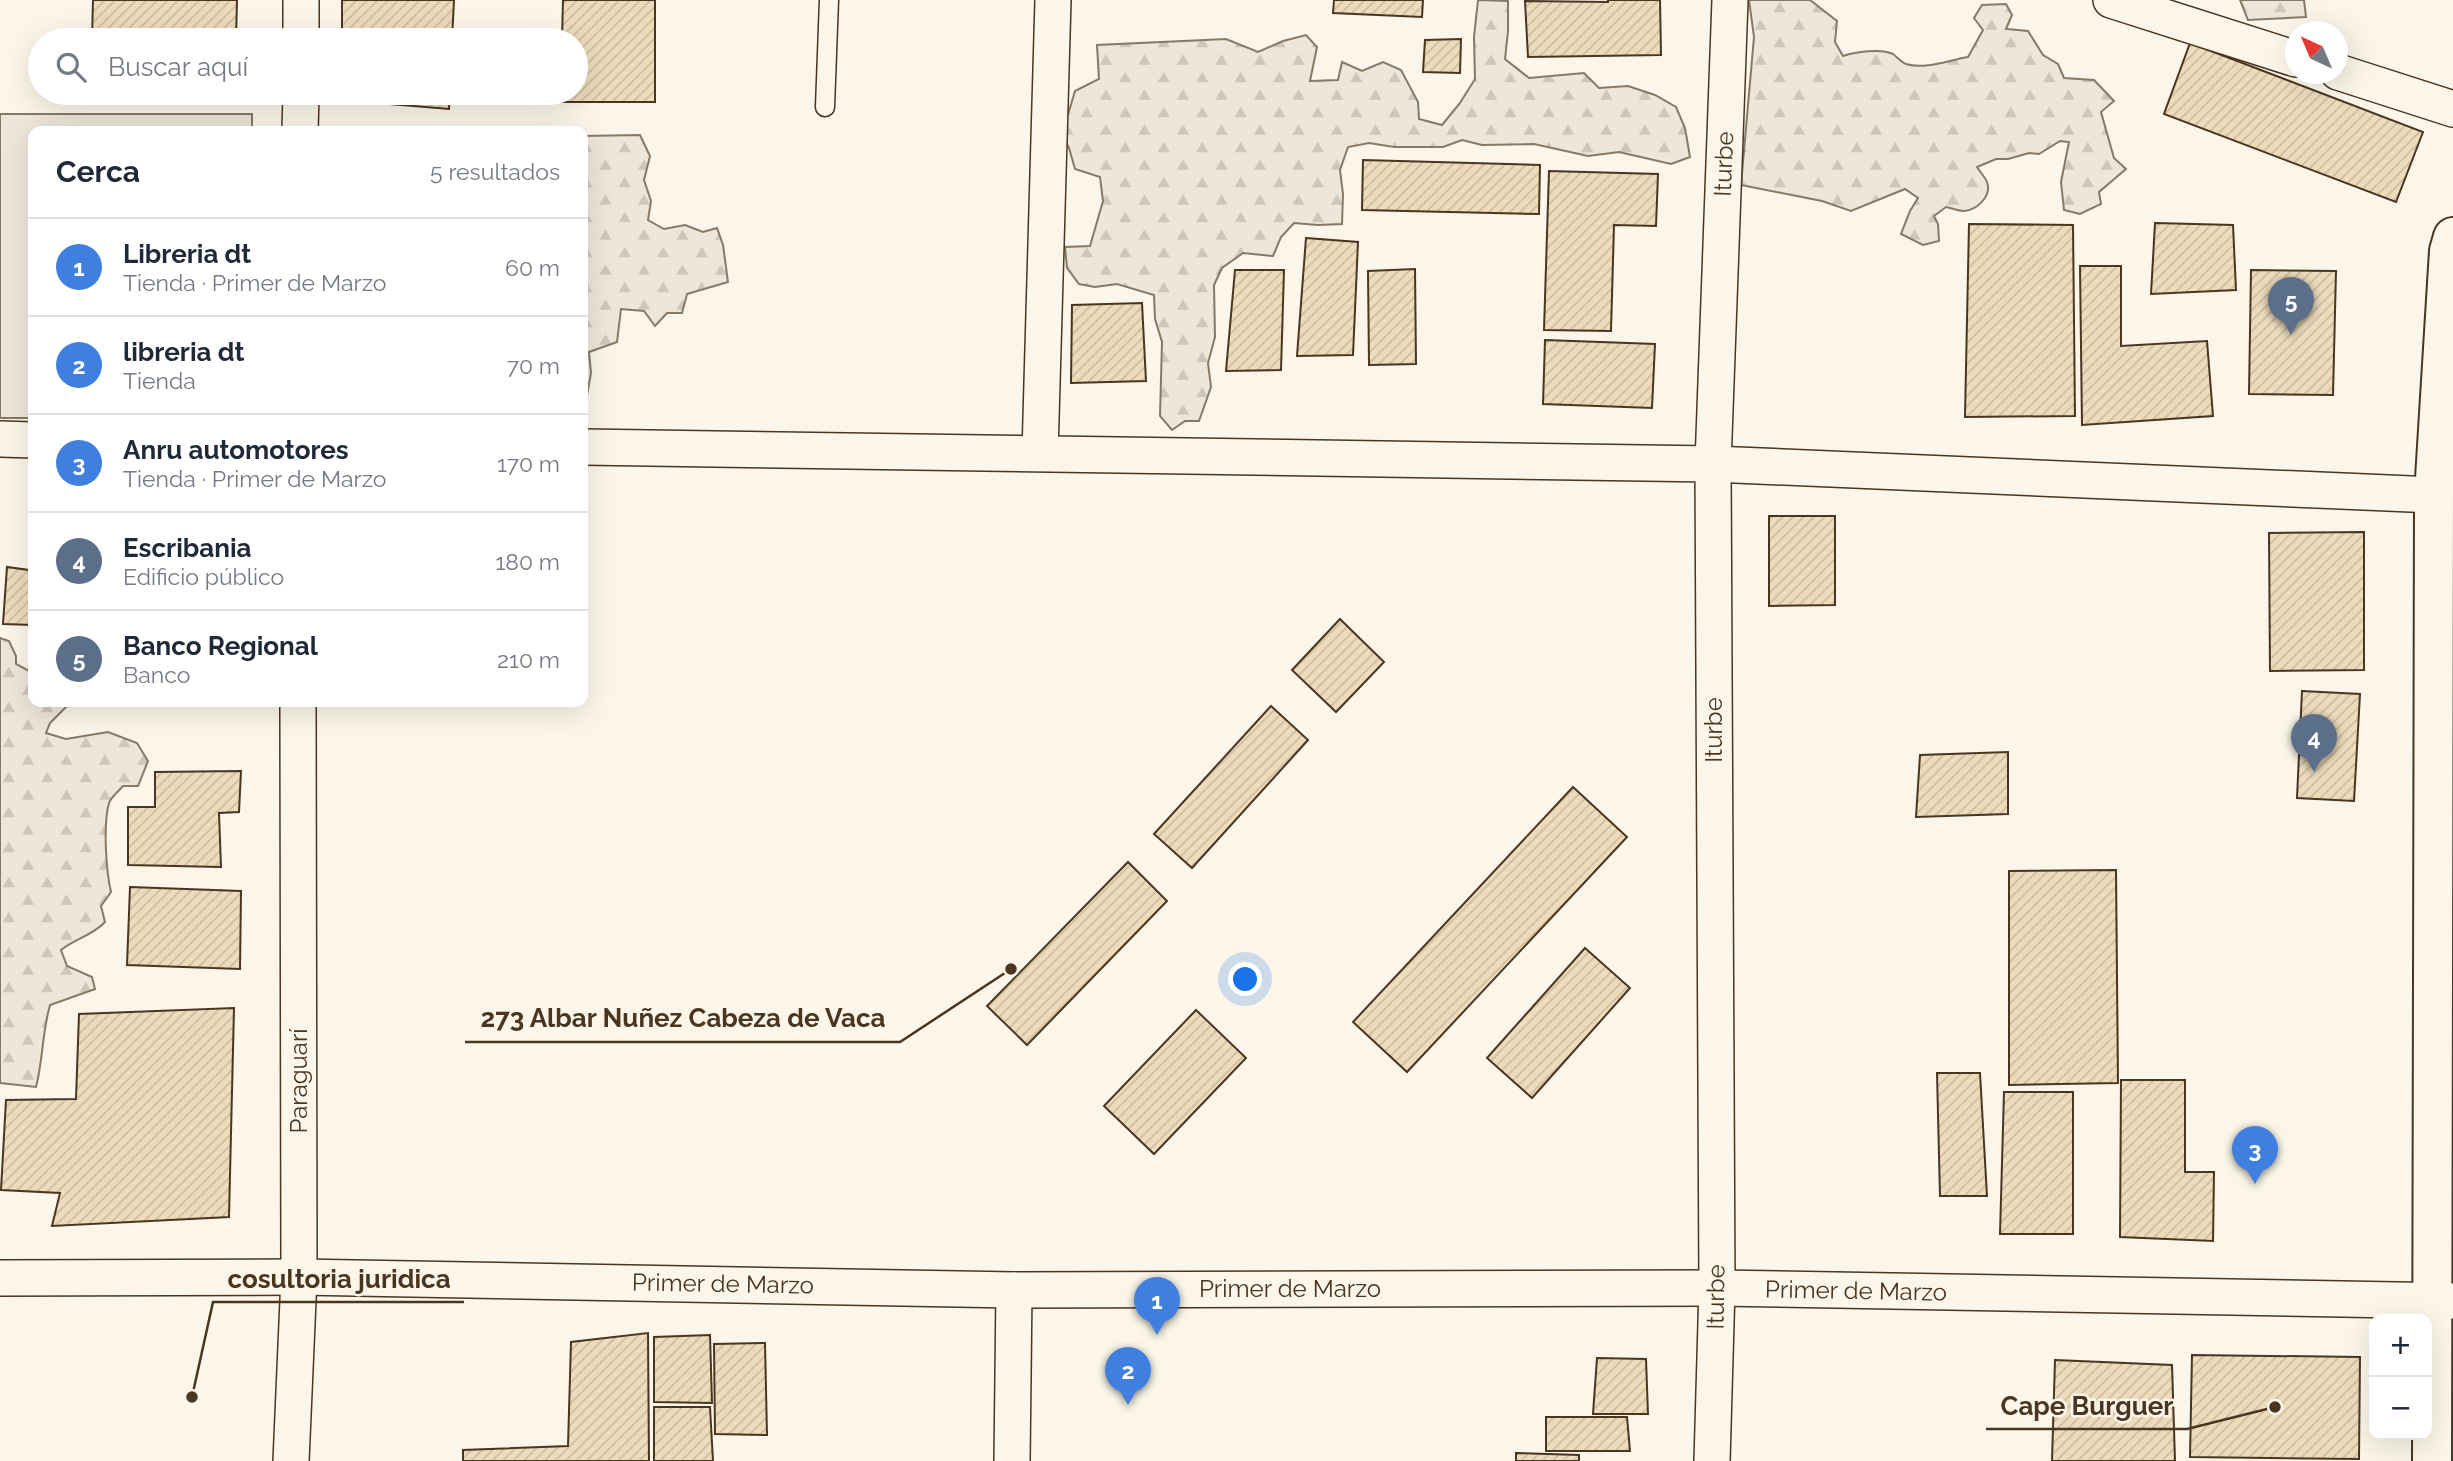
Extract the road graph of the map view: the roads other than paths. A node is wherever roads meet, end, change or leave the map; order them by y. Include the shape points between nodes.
1 (301, 0) edge
2 (829, 0) edge
3 (1053, 0) edge
4 (1730, 0) edge
5 (2110, 0) edge
6 (301, 28) edge
7 (2285, 56) edge
8 (2348, 76) edge
9 (300, 105) edge
10 (825, 107) dead end
11 (2453, 109) edge
12 (300, 126) edge
13 (2453, 237) edge
14 (0, 439) edge
15 (28, 440) edge
16 (588, 447) edge
17 (1040, 453) junction
18 (1713, 464) junction
19 (2434, 495) junction
20 (298, 707) edge
21 (299, 1277) junction
22 (0, 1278) edge
23 (1717, 1288) junction
24 (1014, 1290) junction
25 (2443, 1301) edge
26 (291, 1461) edge
27 (1012, 1461) edge
28 (1712, 1461) edge
29 (2432, 1461) edge

1 - 6 street
2 - 10 lane
3 - 17 street
4 - 18 street, Iturbe
5 - 7 street
8 - 11 street
9 - 12 street
13 - 19 street
14 - 15 street
16 - 17 street
17 - 18 street
18 - 19 street
18 - 23 street, Iturbe
19 - 25 street
20 - 21 street, Paraguarí
21 - 22 street, Primer de Marzo
21 - 24 street, Primer de Marzo
21 - 26 street, Paraguarí
23 - 24 street, Primer de Marzo
23 - 25 street, Primer de Marzo
23 - 28 street, Iturbe
24 - 27 street
25 - 29 street

